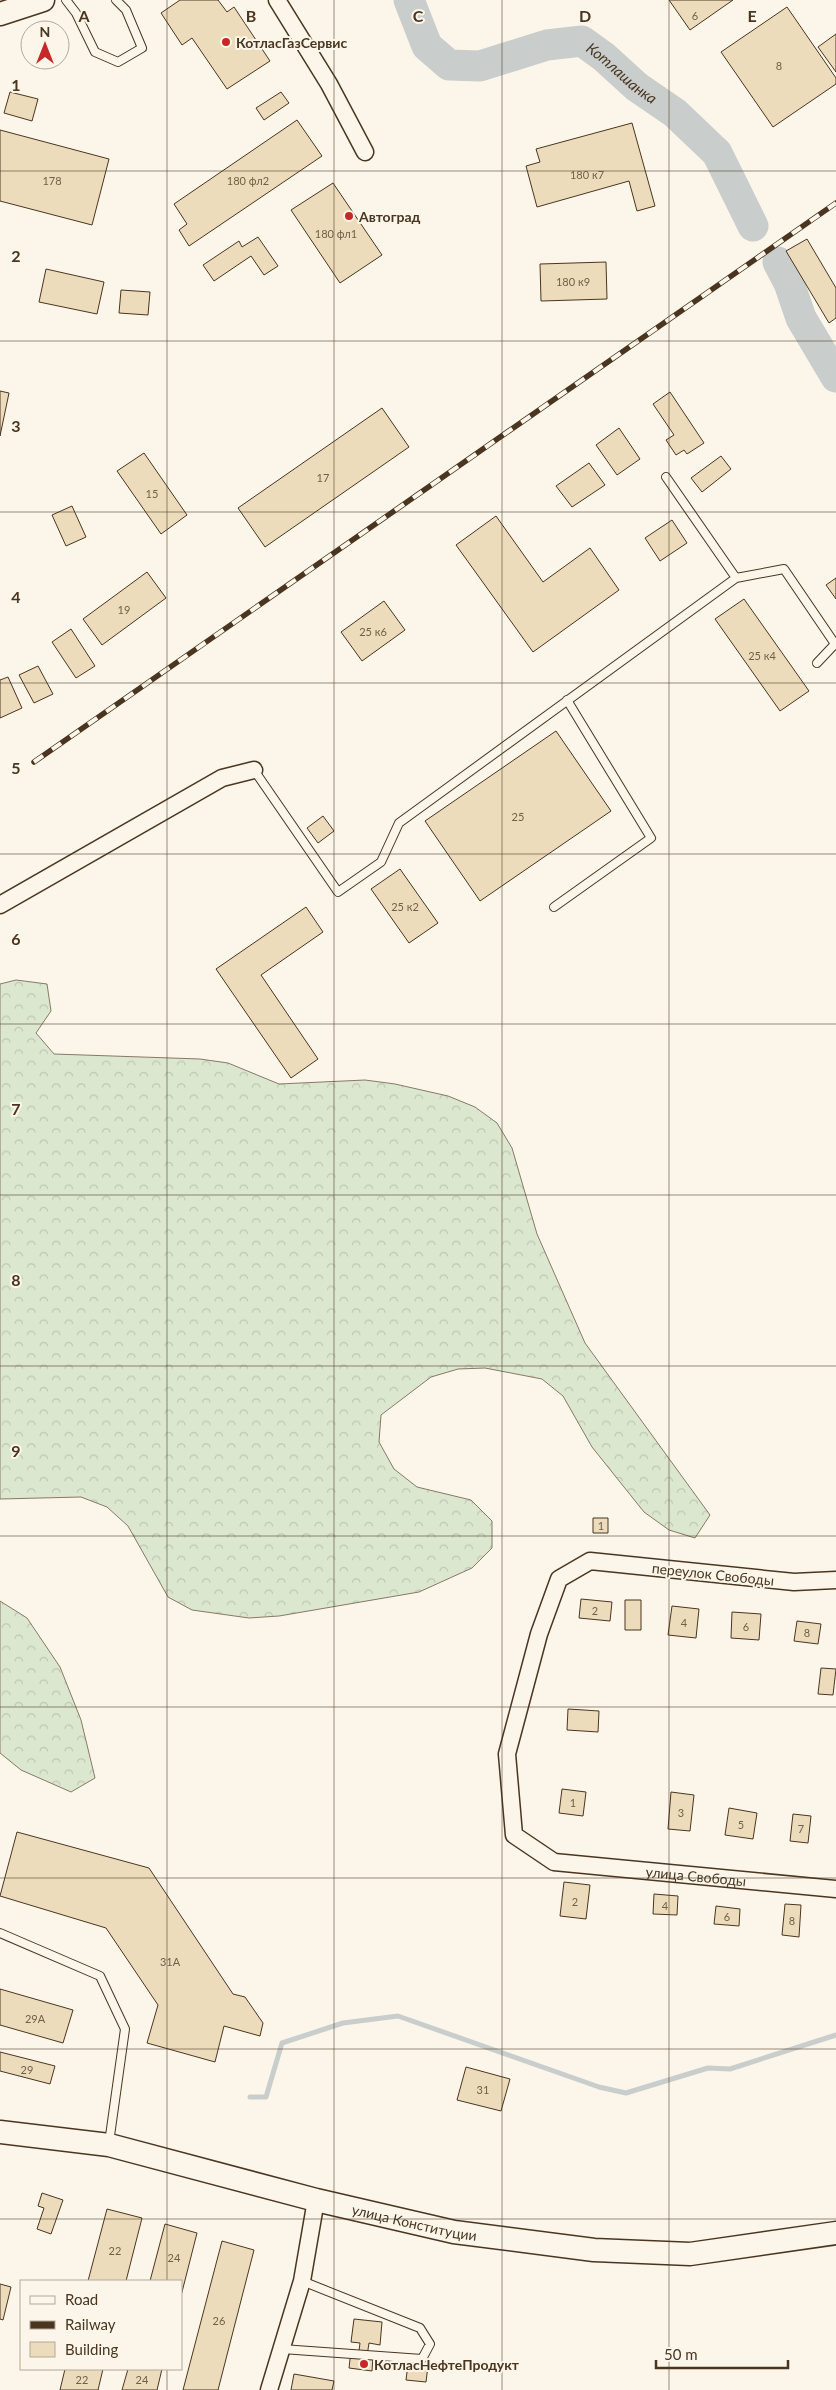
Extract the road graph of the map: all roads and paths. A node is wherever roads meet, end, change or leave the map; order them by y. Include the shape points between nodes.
1 (43, 0) edge
2 (66, 0) edge
3 (116, 0) edge
4 (277, 0) edge
5 (0, 14) edge
6 (366, 152) dead end
7 (666, 477) dead end
8 (736, 578) junction
9 (818, 663) dead end
10 (567, 700) junction
11 (254, 770) joint
12 (0, 905) edge
13 (554, 907) dead end
14 (836, 1580) edge
15 (554, 1862) joint
16 (836, 1889) edge
17 (0, 1933) edge
18 (0, 2132) edge
19 (109, 2145) junction
20 (316, 2200) junction
21 (836, 2233) edge
22 (302, 2281) junction
23 (282, 2349) junction
24 (268, 2390) edge

1 - 5 main road
2 - 3 lane via 95,52 118,62 142,48 126,10
4 - 6 street
7 - 8 lane
8 - 9 lane via 784,569 835,644
8 - 10 lane
10 - 11 lane via 400,824 381,862 338,892
10 - 13 lane via 651,838
11 - 12 street via 222,778
14 - 15 street, переулок Свободы via 794,1582 590,1561 559,1579 539,1634 507,1754 514,1835
15 - 16 street, улица Свободы
17 - 19 lane via 100,1976 125,2029
18 - 19 main road, улица Конституции
19 - 20 main road, улица Конституции
20 - 21 main road, улица Конституции via 454,2232 594,2250 690,2254
20 - 22 street
22 - 23 street
22 - 23 lane via 420,2328 430,2344 422,2359
23 - 24 street

